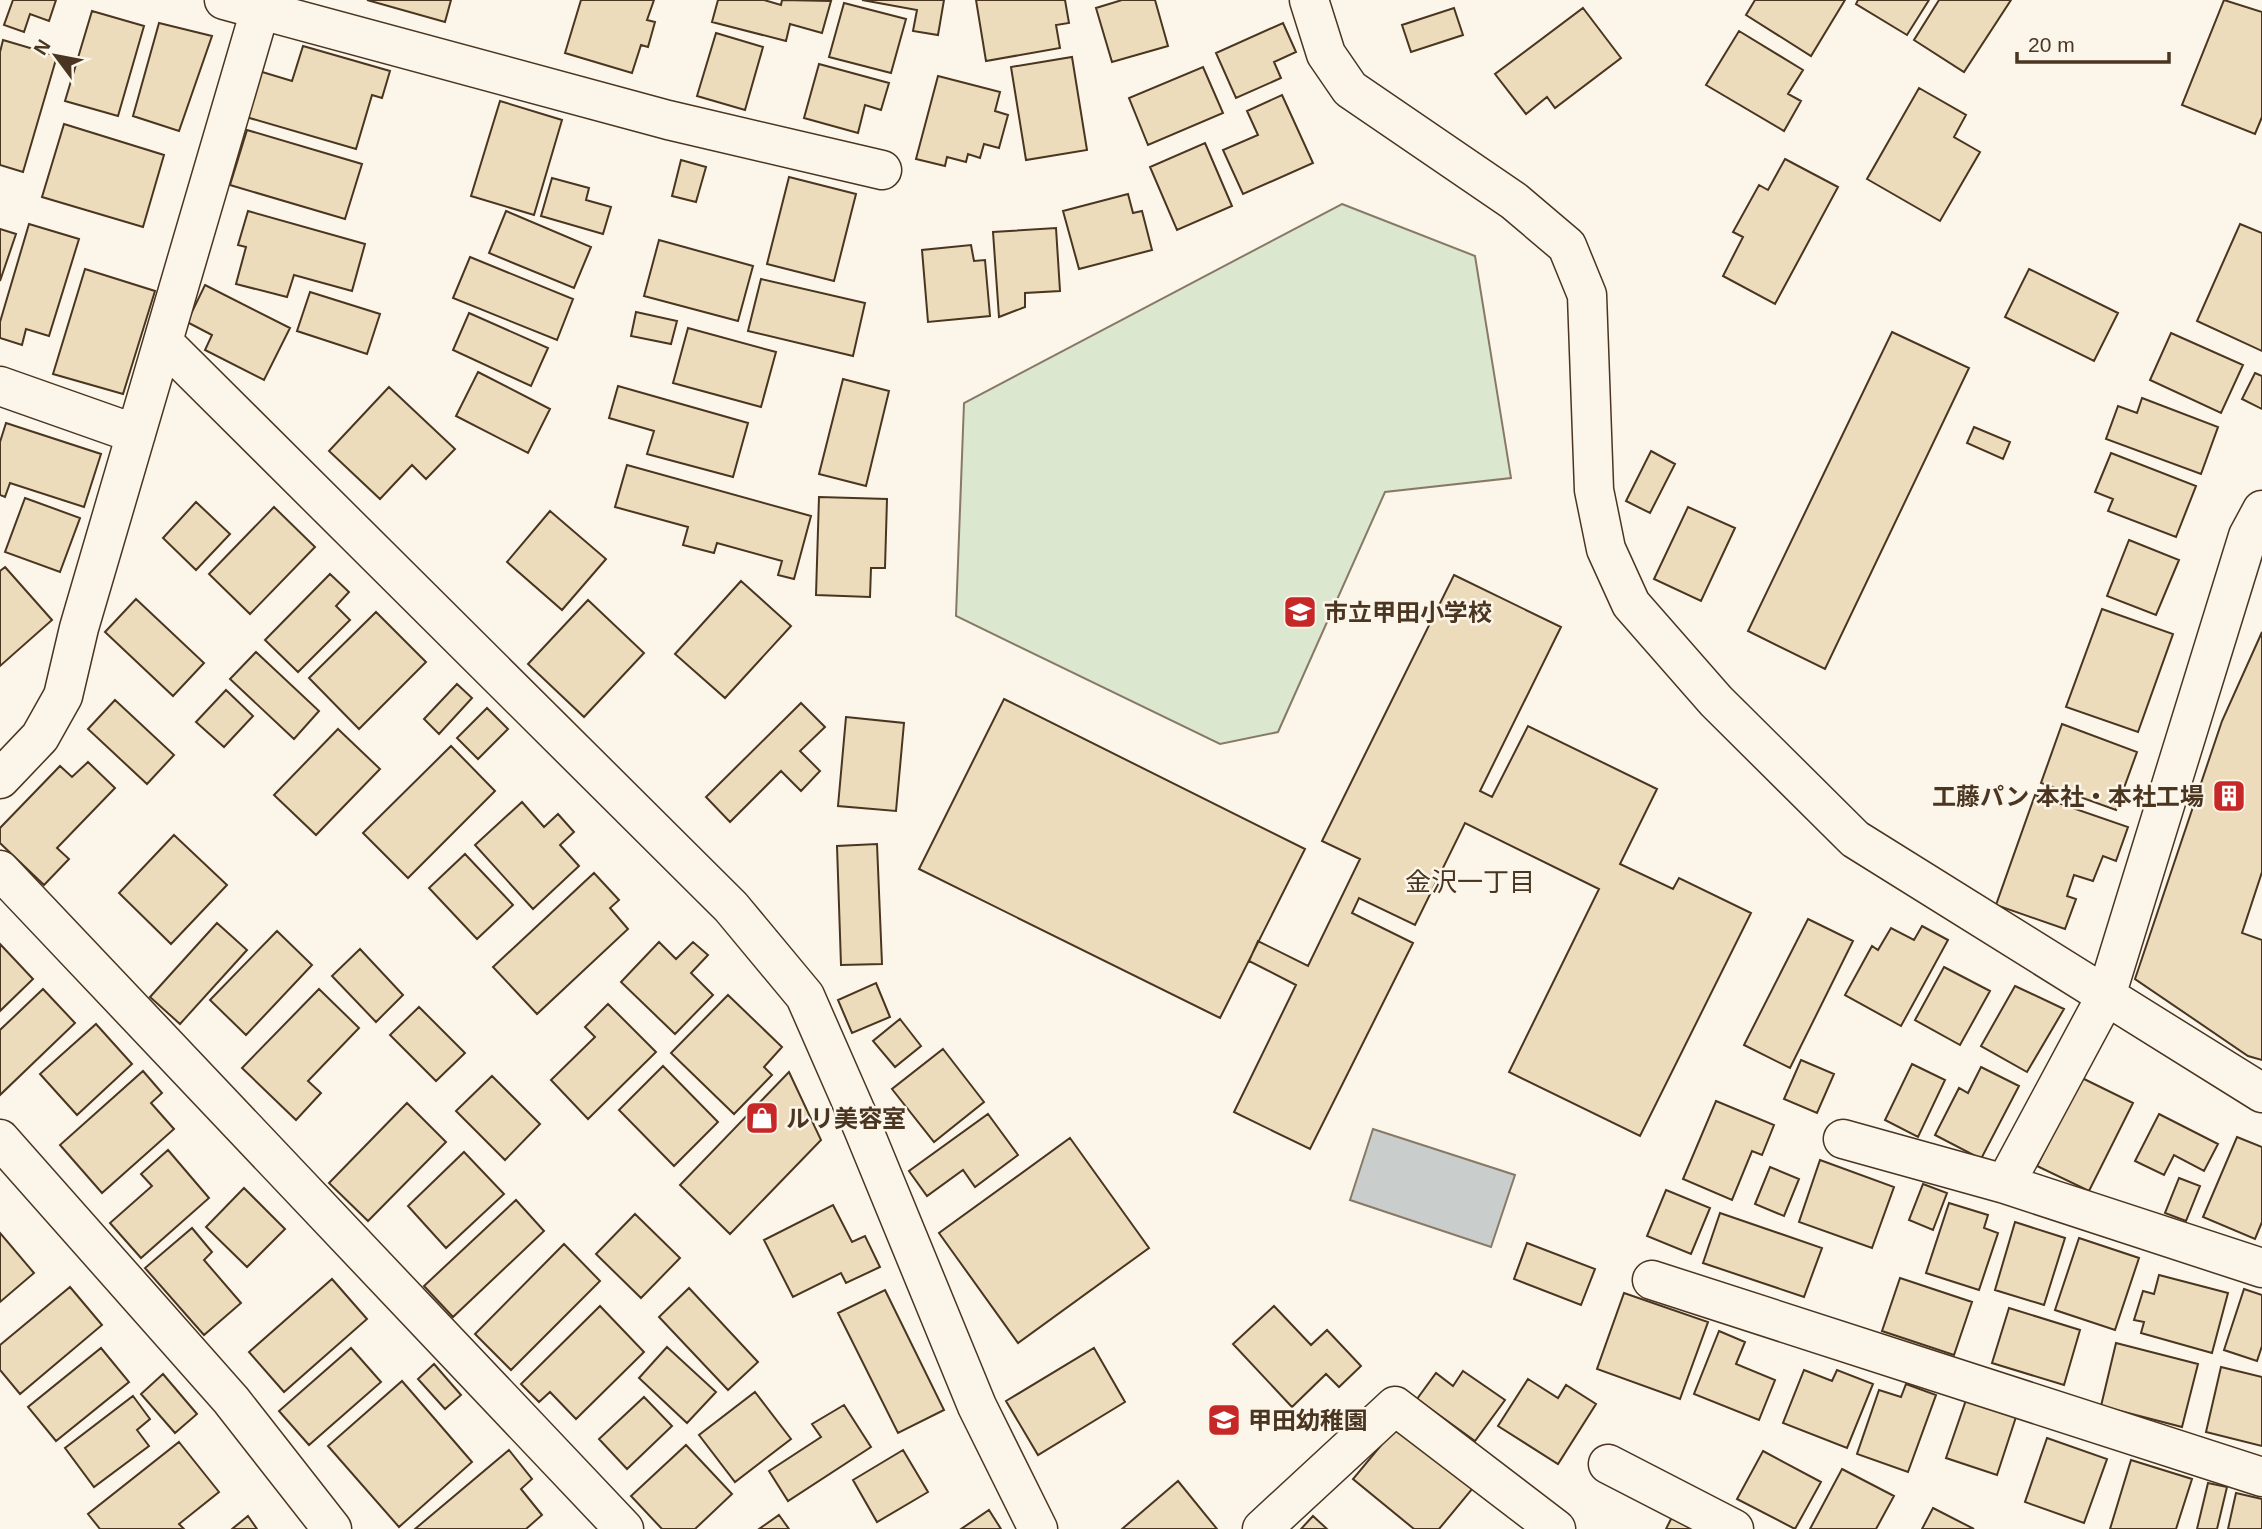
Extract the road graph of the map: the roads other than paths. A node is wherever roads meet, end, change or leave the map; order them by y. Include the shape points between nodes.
1 (224, 0) edge
2 (1308, 0) edge
3 (262, 5) edge
4 (883, 170) dead end
5 (164, 343) junction
6 (0, 386) edge
7 (136, 434) junction
8 (2262, 510) edge
9 (0, 779) edge
10 (0, 870) edge
11 (2106, 996) junction
12 (2262, 1093) edge
13 (0, 1139) edge
14 (1843, 1139) dead end
15 (2005, 1184) junction
16 (2262, 1268) edge
17 (1652, 1280) dead end
18 (1608, 1464) dead end
19 (2262, 1477) edge
20 (332, 1529) edge
21 (624, 1529) edge
22 (1038, 1529) edge
23 (1262, 1529) edge
24 (1556, 1529) edge
25 (1734, 1529) edge

1 - 3 street
2 - 11 street via 1326,54 1350,89 1514,201 1567,246 1587,295 1594,491 1606,549 1631,604 1716,701 1856,839
3 - 4 street via 668,120
3 - 5 street
5 - 7 street
5 - 22 street via 731,907 805,996 977,1406
6 - 7 street
7 - 9 street via 63,696 40,737
8 - 11 street via 2248,536
10 - 21 street
11 - 12 street
11 - 15 street
13 - 20 street via 231,1400
14 - 15 street
15 - 16 street
17 - 19 street
18 - 25 street
23 - 24 street via 1395,1406

